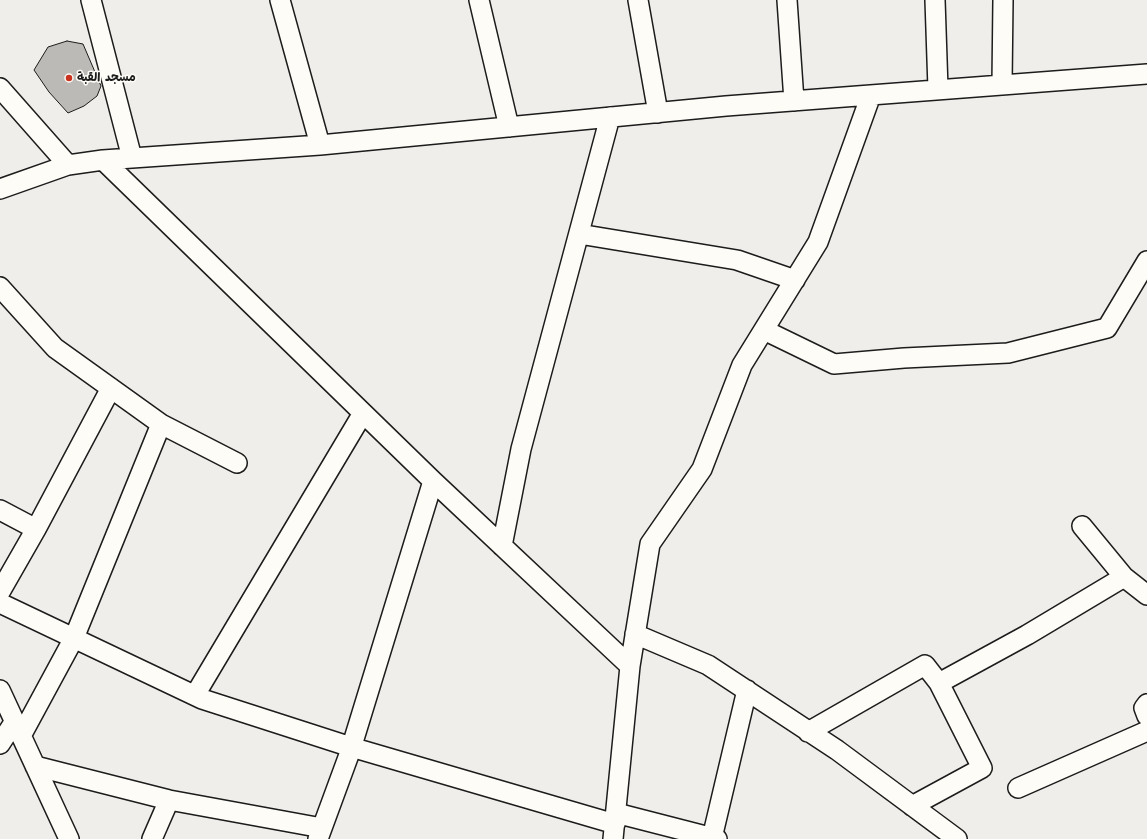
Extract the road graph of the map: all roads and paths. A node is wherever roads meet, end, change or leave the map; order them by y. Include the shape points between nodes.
1 (92, 0) edge
2 (280, 0) edge
3 (480, 0) edge
4 (638, 0) edge
5 (787, 0) edge
6 (935, 0) edge
7 (1003, 0) edge
8 (1147, 74) edge
9 (1002, 84) junction
10 (0, 88) edge
11 (938, 89) junction
12 (871, 95) junction
13 (794, 101) junction
14 (658, 113) junction
15 (610, 118) junction
16 (509, 127) junction
17 (320, 145) junction
18 (132, 158) junction
19 (103, 160) junction
20 (68, 164) junction
21 (0, 189) edge
22 (579, 234) junction
23 (1147, 262) edge
24 (795, 280) junction
25 (0, 287) edge
26 (764, 330) junction
27 (111, 388) junction
28 (363, 412) junction
29 (161, 424) junction
30 (237, 463) dead end
31 (433, 481) junction
32 (0, 510) edge
33 (1082, 526) dead end
34 (36, 529) junction
35 (502, 546) junction
36 (1124, 577) junction
37 (0, 592) edge
38 (1147, 595) edge
39 (0, 603) edge
40 (635, 634) junction
41 (74, 638) junction
42 (630, 666) junction
43 (939, 683) junction
44 (0, 690) edge
45 (747, 690) junction
46 (195, 695) junction
47 (1147, 704) edge
48 (1147, 716) edge
49 (18, 729) junction
50 (1147, 731) edge
51 (808, 732) junction
52 (0, 744) edge
53 (351, 747) junction
54 (35, 766) junction
55 (1018, 788) dead end
56 (169, 800) junction
57 (912, 806) junction
58 (615, 825) edge
59 (320, 834) edge
60 (715, 838) edge
61 (69, 839) edge
62 (152, 839) edge
63 (957, 839) edge

1 - 18 street
2 - 17 street
3 - 16 street
4 - 14 street
5 - 13 street
6 - 11 street
7 - 9 street
8 - 9 street
9 - 11 street
10 - 20 street
11 - 12 street
12 - 13 street
12 - 24 street via 818,242
13 - 14 street
14 - 15 street
15 - 16 street
15 - 22 street
16 - 17 street
17 - 18 street
18 - 19 street
19 - 20 street
19 - 28 street
20 - 21 street
22 - 24 street via 737,260
22 - 35 street via 521,449
23 - 26 street via 1107,328 1008,353 834,364
24 - 26 street
25 - 27 street via 55,348
26 - 40 street via 742,365 702,469 650,544
27 - 29 street
27 - 34 street
28 - 31 street
28 - 46 street
29 - 30 street
29 - 41 street
31 - 35 street
31 - 53 street
32 - 34 street
33 - 36 street
34 - 37 street
35 - 42 street
36 - 38 street
36 - 43 street via 1027,635
39 - 41 street
40 - 42 street
40 - 45 street via 708,665
41 - 46 street
41 - 49 street
42 - 58 street
43 - 51 street via 925,665
43 - 57 street via 982,768
44 - 49 street
45 - 51 street
45 - 60 street
46 - 53 street
47 - 48 street via 1144,708
49 - 52 street
49 - 54 street
50 - 55 street
51 - 57 street via 837,750
53 - 58 street
53 - 59 street
54 - 56 street
54 - 61 street
56 - 59 street
56 - 62 street
57 - 63 street
58 - 60 street

